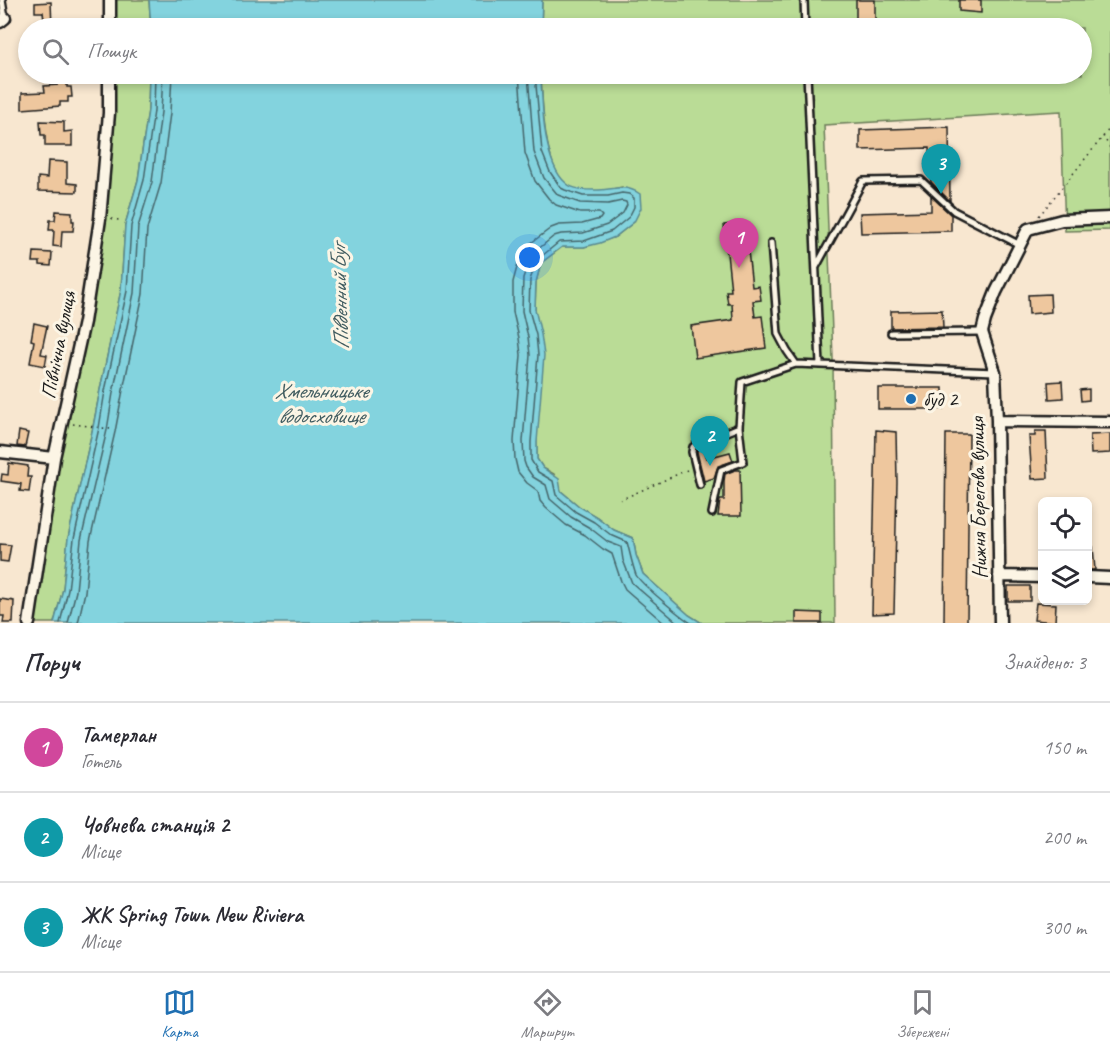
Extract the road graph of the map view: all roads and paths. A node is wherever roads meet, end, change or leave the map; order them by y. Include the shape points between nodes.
1 (2, 0) edge
2 (110, 0) edge
3 (804, 0) edge
4 (110, 18) edge
5 (805, 18) edge
6 (3, 20) edge
7 (109, 84) edge
8 (807, 84) edge
9 (1110, 128) edge
10 (1103, 136) junction
11 (1110, 148) edge
12 (1110, 218) edge
13 (1028, 229) junction
14 (771, 243) dead end
15 (1020, 245) junction
16 (816, 268) junction
17 (982, 332) junction
18 (891, 333) dead end
19 (796, 364) junction
20 (820, 365) junction
21 (995, 372) junction
22 (997, 421) junction
23 (1110, 422) edge
24 (62, 423) junction
25 (739, 427) junction
26 (110, 429) dead end
27 (0, 452) edge
28 (54, 458) junction
29 (695, 466) junction
30 (700, 485) dead end
31 (620, 500) dead end
32 (712, 513) dead end
33 (999, 576) junction
34 (1038, 577) edge
35 (1092, 577) edge
36 (1110, 578) edge
37 (29, 623) edge
38 (1000, 623) edge

1 - 6 lane
2 - 4 street
3 - 5 lane
7 - 24 street, Північна вулиця via 100,219 84,322
8 - 16 lane
9 - 10 path
10 - 11 path
10 - 13 path
12 - 13 street via 1062,220
13 - 15 street
14 - 19 lane via 778,334
15 - 16 lane via 954,211 921,180 863,181
15 - 17 street via 996,292
16 - 20 lane
17 - 18 lane
17 - 21 street, Нижня Берегова вулиця
19 - 20 lane
19 - 25 lane via 742,382
20 - 21 lane
21 - 22 street, Нижня Берегова вулиця
22 - 23 street
22 - 33 street, Нижня Берегова вулиця
24 - 26 path
24 - 28 street, Північна вулиця
25 - 29 lane via 693,447
25 - 32 lane via 743,462 721,470
27 - 28 street
28 - 37 street, Північна вулиця
29 - 30 lane
29 - 31 path
33 - 34 street
33 - 38 street, Нижня Берегова вулиця
35 - 36 street

